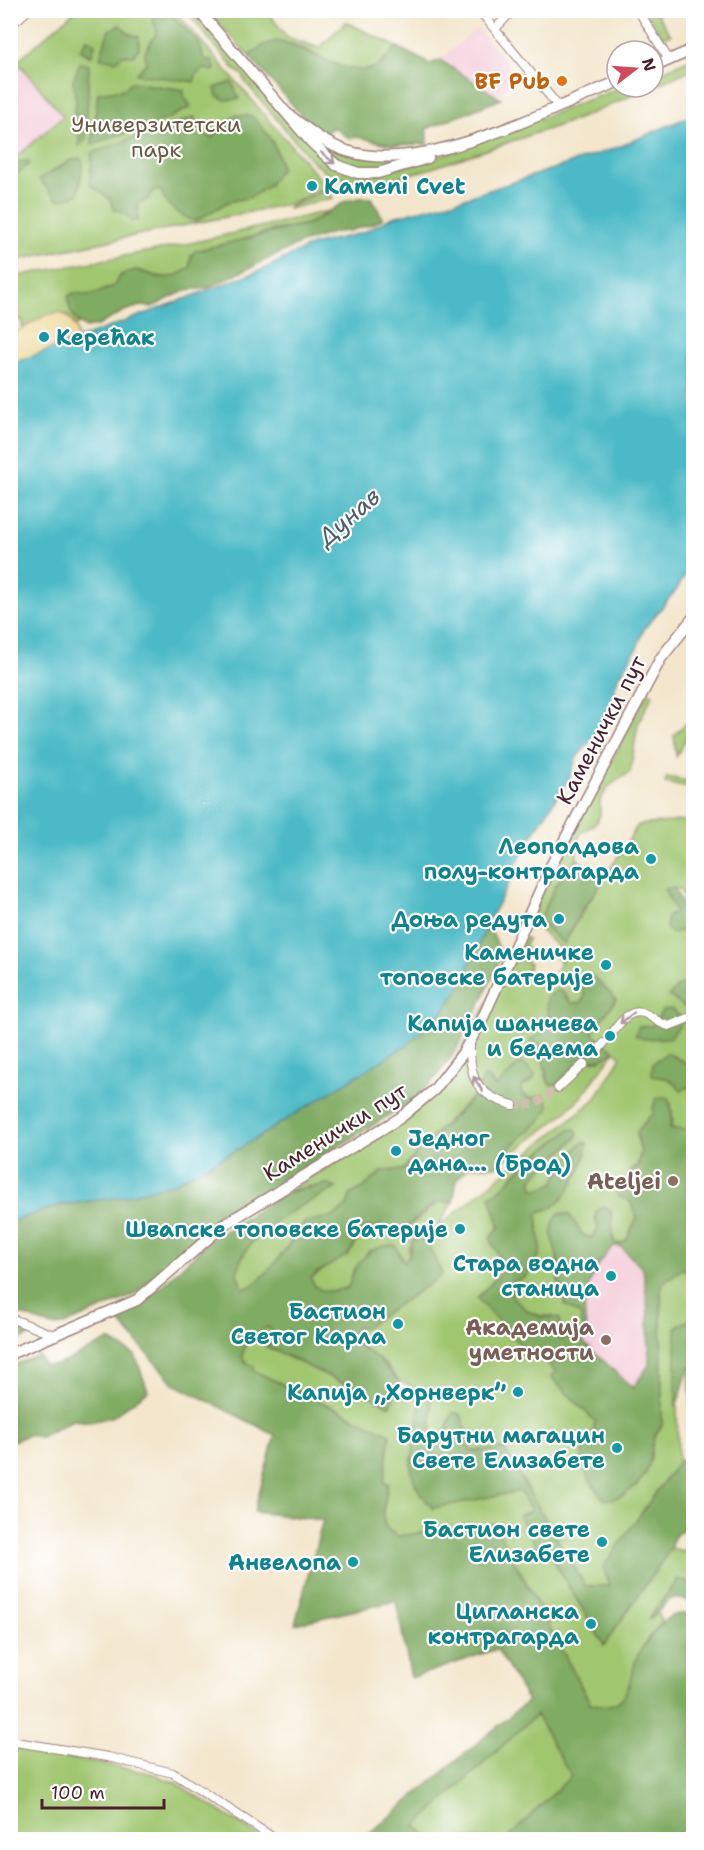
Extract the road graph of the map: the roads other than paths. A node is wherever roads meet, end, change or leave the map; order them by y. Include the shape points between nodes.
1 (28, 10) edge
2 (198, 10) edge
3 (479, 10) edge
4 (513, 10) edge
5 (638, 10) edge
6 (10, 26) edge
7 (495, 29) junction
8 (693, 50) edge
9 (669, 60) junction
10 (665, 62) edge
11 (605, 87) edge
12 (558, 106) junction
13 (289, 115) junction
14 (445, 150) junction
15 (693, 617) edge
16 (693, 1016) edge
17 (470, 1042) junction
18 (595, 1054) dead end
19 (584, 1064) dead end
20 (558, 1088) tunnel mouth
21 (513, 1105) tunnel mouth
22 (10, 1318) edge
23 (56, 1336) junction
24 (10, 1354) edge
25 (10, 1741) edge
26 (278, 1839) edge

1 - 6 street
2 - 13 main road
3 - 7 street
4 - 7 street
5 - 9 street
7 - 12 street
8 - 9 main road
9 - 10 main road
11 - 12 main road
12 - 14 main road
13 - 14 main road via 347,151 376,157
13 -> 14 main road via 323,156 358,173 405,167
15 - 17 main road, Каменички пут via 661,658 552,864
16 -> 18 street via 669,1026 645,1013 634,1012 624,1017
21 -> 17 street via 496,1101 477,1084 469,1059
17 - 23 main road, Каменички пут via 434,1090 400,1118 225,1224 137,1300
19 - 20 street
22 - 23 street
23 - 24 main road, Каменички пут
25 - 26 street via 173,1773

